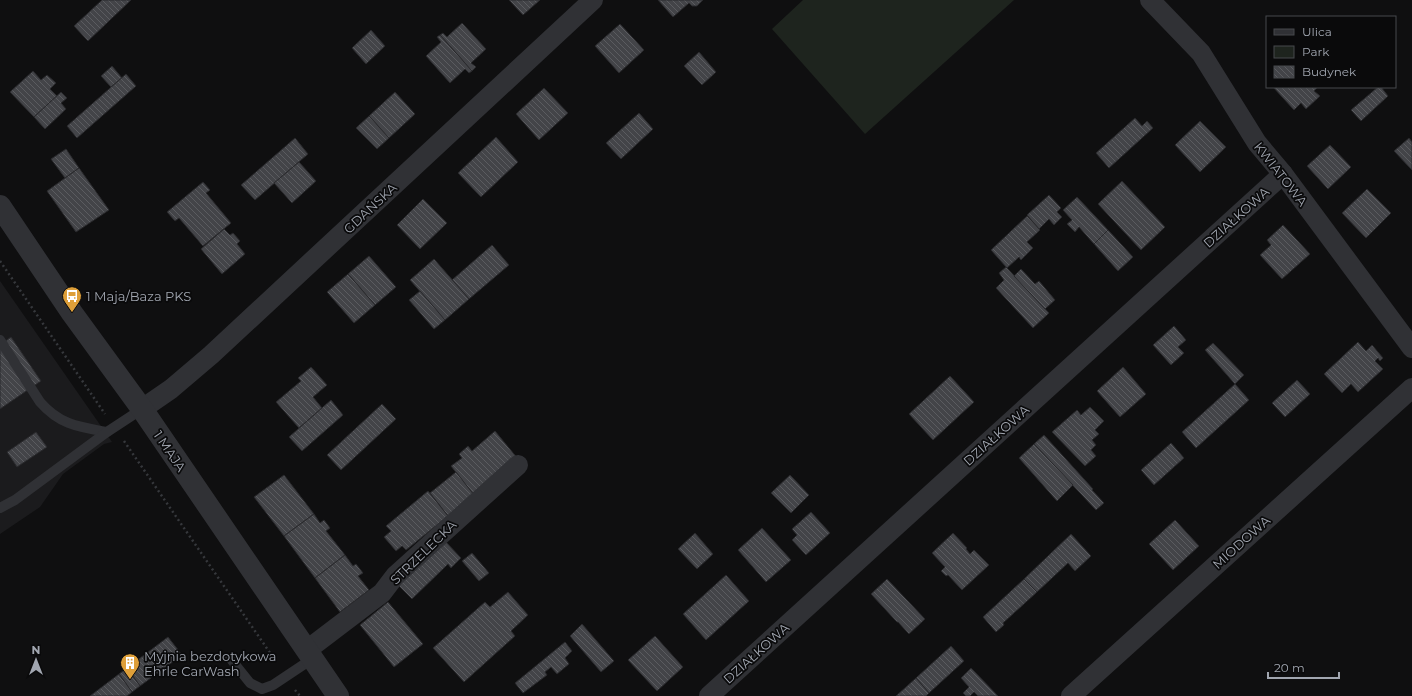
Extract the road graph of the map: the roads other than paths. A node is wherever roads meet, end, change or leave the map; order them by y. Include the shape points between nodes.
1 (593, 0) edge
2 (1150, 0) edge
3 (1283, 174) junction
4 (3, 218) edge
5 (0, 340) edge
6 (1412, 348) edge
7 (1412, 388) edge
8 (142, 410) junction
9 (111, 430) junction
10 (518, 465) dead end
11 (0, 508) edge
12 (310, 655) junction
13 (230, 658) dead end
14 (338, 696) edge
15 (709, 696) edge
16 (1071, 696) edge

1 - 8 street, GDAŃSKA via 211,355
2 - 3 street, KWIATOWA via 1201,53 1256,144
3 - 6 street, KWIATOWA
3 - 15 street, DZIAŁKOWA
4 - 8 street, 1 MAJA
5 - 9 lane via 47,410 59,419 76,426
7 - 16 street, MIODOWA
8 - 9 lane
8 - 12 street, 1 MAJA
9 - 11 lane via 15,500
10 - 12 street, STRZELECKA via 395,576 382,593
12 - 13 lane via 286,676 262,689 250,683
12 - 14 street, 1 MAJA

